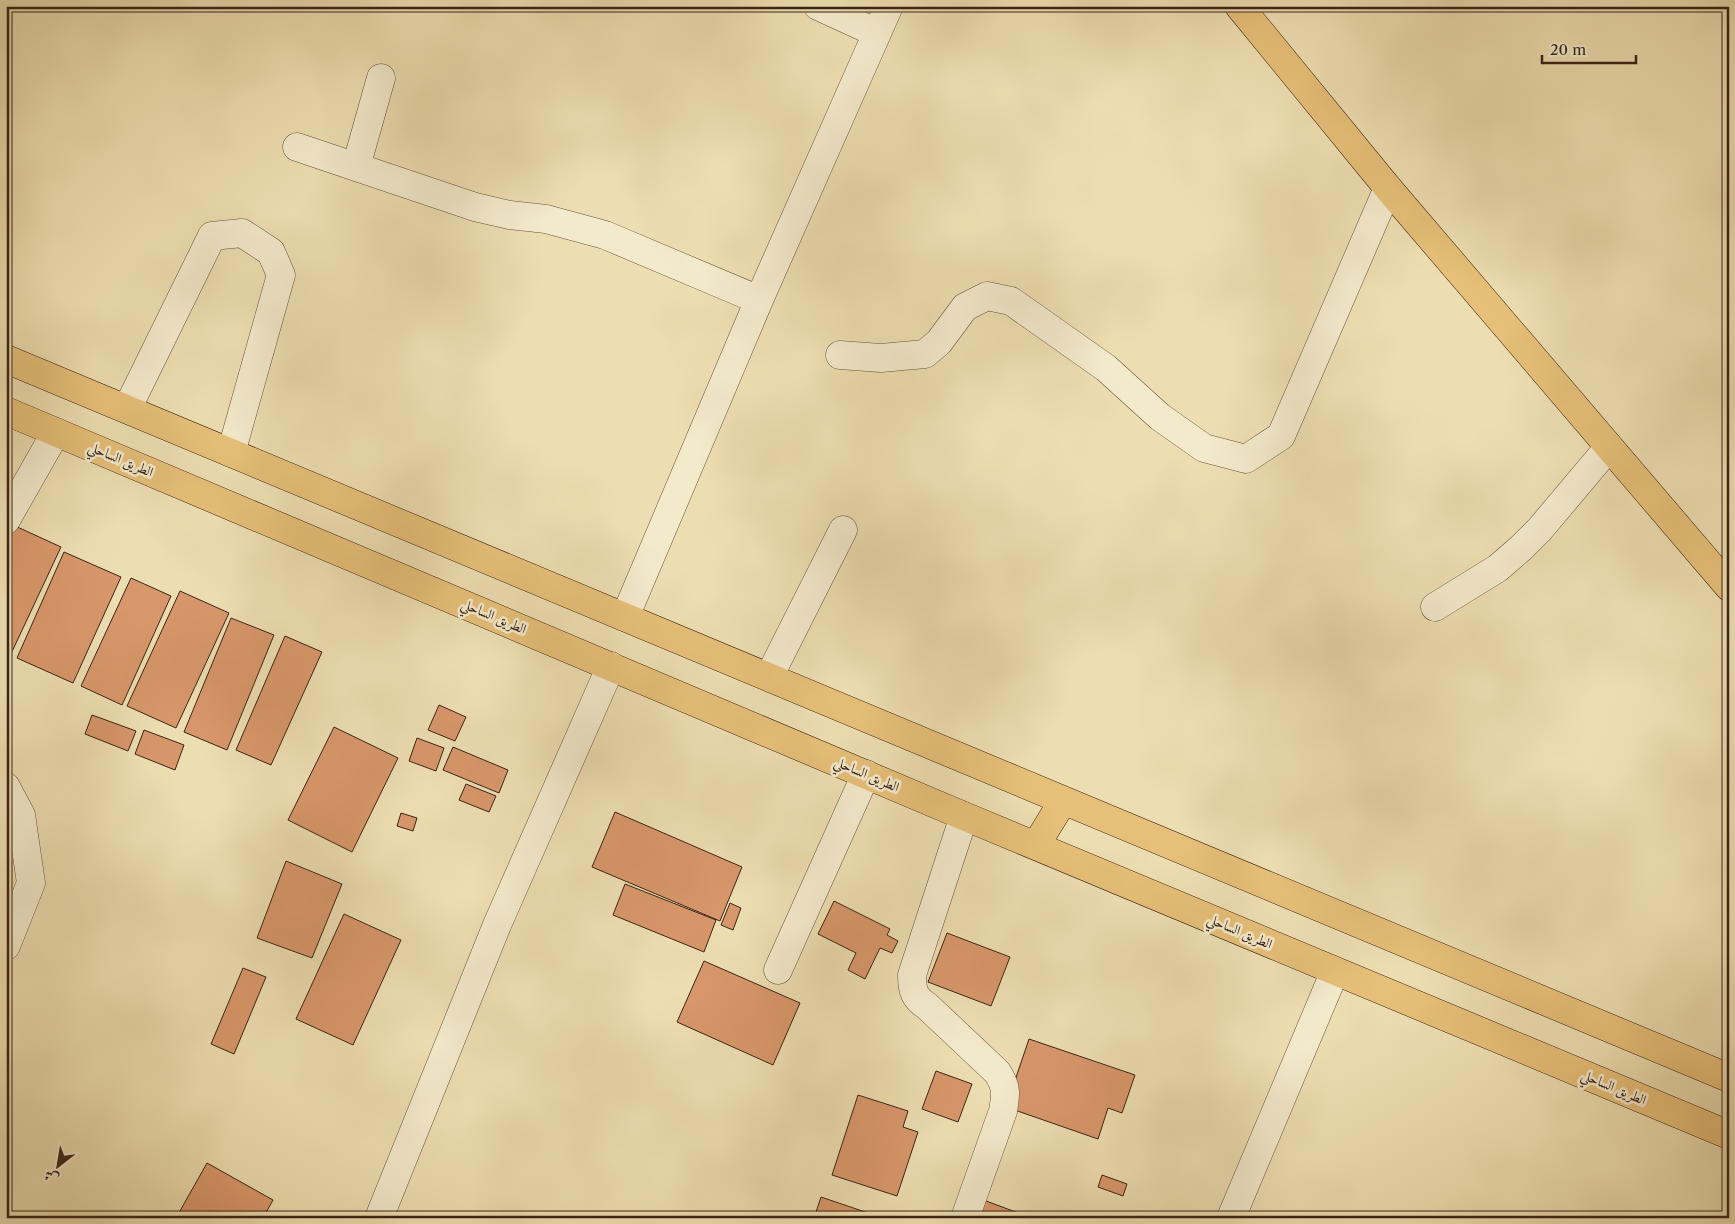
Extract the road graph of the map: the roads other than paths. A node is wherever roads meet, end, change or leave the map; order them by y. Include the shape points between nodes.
1 (818, 6) edge
2 (889, 6) edge
3 (1238, 6) edge
4 (877, 33) junction
5 (381, 78) dead end
6 (297, 147) dead end
7 (356, 167) junction
8 (1388, 188) junction
9 (759, 300) junction
10 (840, 355) dead end
11 (6, 359) edge
12 (127, 409) junction
13 (6, 411) edge
14 (56, 432) junction
15 (1609, 447) junction
16 (231, 452) junction
17 (6, 520) edge
18 (843, 530) dead end
19 (1729, 586) edge
20 (1435, 607) dead end
21 (625, 617) junction
22 (611, 666) junction
23 (769, 677) junction
24 (866, 774) junction
25 (6, 787) edge
26 (1063, 801) junction
27 (964, 816) junction
28 (1036, 846) junction
29 (6, 946) edge
30 (778, 970) dead end
31 (1335, 971) junction
32 (1729, 1078) edge
33 (1729, 1135) edge
34 (379, 1218) edge
35 (965, 1218) edge
36 (1231, 1218) edge

1 - 4 street
2 - 4 street
3 - 8 main road
4 - 9 street
5 - 7 street
6 - 7 street
7 - 9 street via 475,207 604,235
8 - 10 street via 1281,436 1246,459 1204,448 1160,417 1106,368 1011,301 987,296 965,307 939,342 925,354 881,358
8 - 15 main road
9 - 21 street
11 - 12 main road
12 - 16 main road
12 - 16 street via 212,236 242,233 271,252 281,275
13 - 14 main road, الطريق الساحلي
14 - 17 street
14 - 22 main road, الطريق الساحلي
15 - 19 main road
15 - 20 street via 1522,548 1498,568
16 - 21 main road
18 - 23 street
21 - 23 main road
22 - 24 main road, الطريق الساحلي
22 - 34 street via 497,925
23 - 26 main road
24 - 27 main road, الطريق الساحلي
24 - 30 street
25 - 29 street via 22,815 32,883
26 - 28 main road
26 - 32 main road
27 - 28 main road, الطريق الساحلي
27 - 35 street via 912,975 912,990 918,1000 997,1072 1006,1094
28 - 31 main road, الطريق الساحلي
31 - 33 main road, الطريق الساحلي
31 - 36 street

